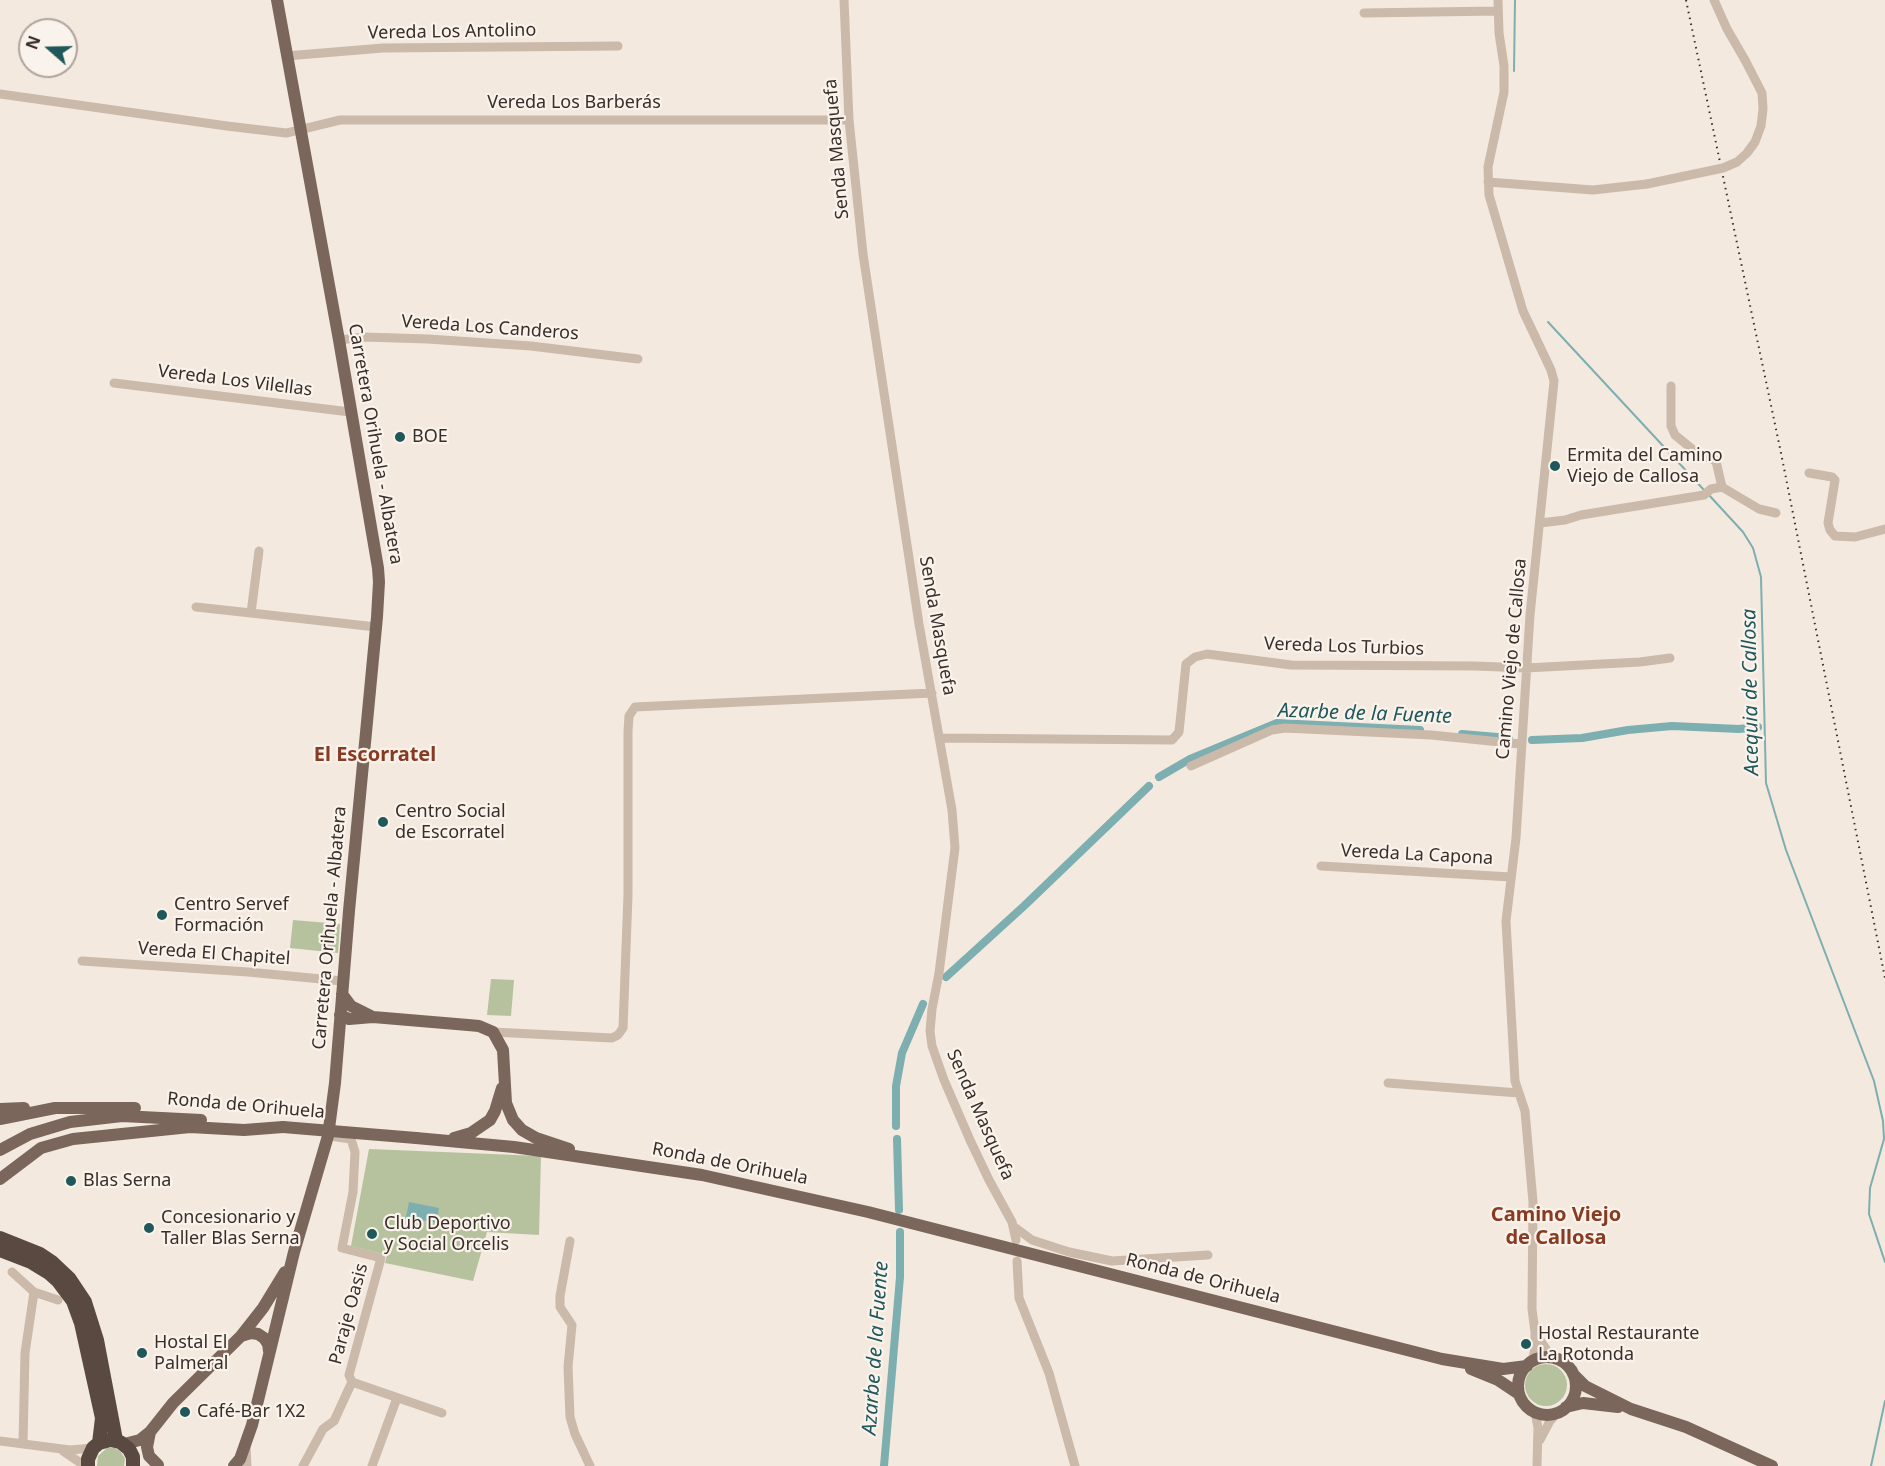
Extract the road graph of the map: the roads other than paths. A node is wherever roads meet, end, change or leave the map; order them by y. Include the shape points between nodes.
1 (277, 0) edge
2 (844, 0) edge
3 (1498, 0) edge
4 (1714, 0) edge
5 (1498, 11) junction
6 (1364, 14) dead end
7 (618, 46) dead end
8 (286, 56) junction
9 (0, 94) edge
10 (849, 120) junction
11 (300, 130) junction
12 (1488, 182) junction
13 (339, 340) junction
14 (638, 359) dead end
15 (114, 383) dead end
16 (1671, 386) dead end
17 (350, 412) junction
18 (1809, 473) dead end
19 (1722, 487) junction
20 (1776, 513) dead end
21 (1539, 523) junction
22 (1885, 529) edge
23 (259, 551) dead end
24 (196, 607) dead end
25 (251, 613) junction
26 (376, 627) junction
27 (1670, 658) dead end
28 (1526, 668) junction
29 (932, 693) junction
30 (941, 738) junction
31 (1520, 744) junction
32 (1191, 766) dead end
33 (1321, 866) dead end
34 (1511, 877) junction
35 (82, 961) dead end
36 (342, 981) junction
37 (342, 994) junction
38 (340, 1015) junction
39 (373, 1017) junction
40 (493, 1032) junction
41 (527, 1033) junction
42 (338, 1047) junction
43 (503, 1050) junction
44 (504, 1081) junction
45 (1388, 1083) dead end
46 (1519, 1093) junction
47 (55, 1108) junction
48 (0, 1109) edge
49 (0, 1119) edge
50 (210, 1121) junction
51 (283, 1127) junction
52 (328, 1136) junction
53 (443, 1140) junction
54 (0, 1150) edge
55 (599, 1159) junction
56 (0, 1179) edge
57 (1013, 1226) junction
58 (0, 1238) edge
59 (1016, 1240) dead end
60 (570, 1242) dead end
61 (0, 1250) edge
62 (294, 1252) junction
63 (1208, 1255) dead end
64 (1017, 1261) dead end
65 (12, 1272) dead end
66 (33, 1292) junction
67 (58, 1300) dead end
68 (1535, 1332) junction
69 (241, 1336) junction
70 (269, 1351) junction
71 (1552, 1358) junction
72 (1442, 1359) junction
73 (1529, 1363) junction
74 (1573, 1374) junction
75 (352, 1382) junction
76 (1519, 1394) junction
77 (397, 1398) junction
78 (1631, 1409) junction
79 (1562, 1410) junction
80 (1535, 1412) junction
81 (442, 1413) dead end
82 (150, 1432) junction
83 (0, 1441) edge
84 (120, 1442) junction
85 (246, 1442) junction
86 (23, 1443) junction
87 (96, 1445) junction
88 (1538, 1445) junction
89 (59, 1449) junction
90 (86, 1466) edge
91 (133, 1466) edge
92 (159, 1466) edge
93 (234, 1466) edge
94 (247, 1466) edge
95 (303, 1466) edge
96 (372, 1466) edge
97 (590, 1466) edge
98 (1075, 1466) edge
99 (1537, 1466) edge
100 (1772, 1466) edge

1 - 8 main road, Carretera Orihuela - Albatera
2 - 10 street, Senda Masquefa
3 - 5 street, Camino Viejo de Callosa
4 - 12 street, bridge via 1762,93 1761,126 1755,142 1737,162 1647,184 1593,190
5 - 6 street
5 - 12 street, Camino Viejo de Callosa via 1504,92
7 - 8 street, Vereda Los Antolino via 383,48
8 - 11 main road, Carretera Orihuela - Albatera
9 - 11 street, Vereda Los Barberás via 227,126 286,133
10 - 11 street, Vereda Los Barberás via 340,120
10 - 29 street, Senda Masquefa via 882,393
11 - 13 main road, Carretera Orihuela - Albatera
12 - 21 street, Camino Viejo de Callosa via 1523,311 1554,381
13 - 14 street, Vereda Los Canderos via 428,339
13 - 17 main road, Carretera Orihuela - Albatera
15 - 17 street, Vereda Los Vilellas
16 - 19 street via 1673,431 1691,449 1716,461
17 - 26 main road, Carretera Orihuela - Albatera via 378,568
18 - 22 street via 1835,480 1828,522 1835,536 1855,537
19 - 20 street via 1759,509
19 - 21 street
21 - 28 street, Camino Viejo de Callosa
23 - 25 street
24 - 25 street
25 - 26 street
26 - 36 main road, Carretera Orihuela - Albatera
27 - 28 street, Vereda Los Turbios
28 - 30 street, Vereda Los Turbios via 1291,665 1207,654 1186,664 1179,732 1172,740
28 - 31 street, Camino Viejo de Callosa
29 - 30 street, Senda Masquefa
29 - 41 street via 635,707 629,716 628,731 623,1028 612,1038
30 - 57 street, Senda Masquefa via 955,848 932,1010 932,1046 970,1140
31 - 32 street via 1285,728 1272,730
31 - 34 street, Camino Viejo de Callosa
33 - 34 street, Vereda La Capona
34 - 46 street, Camino Viejo de Callosa via 1506,931 1515,1081
35 - 36 street, Vereda El Chapitel
36 - 37 main road, Carretera Orihuela - Albatera
37 - 38 main road, Carretera Orihuela - Albatera
37 - 39 main road via 351,1006
38 - 39 main road via 356,1011
38 - 42 main road, Carretera Orihuela - Albatera
39 - 40 main road via 479,1026
39 - 42 main road via 350,1023
40 - 41 street
40 - 43 main road
41 - 43 street via 513,1038
42 - 52 main road, Carretera Orihuela - Albatera
43 - 44 main road
44 - 53 main road via 490,1120 471,1133
44 - 55 main road via 506,1103 522,1130
45 - 46 street
46 - 68 street, Camino Viejo de Callosa via 1525,1111 1533,1202 1531,1275
47 - 48 main road
47 - 49 main road
47 - 50 main road via 139,1108
50 - 51 main road, Ronda de Orihuela
50 - 54 main road, Ronda de Orihuela via 139,1116 79,1120 30,1134
51 - 53 main road, Ronda de Orihuela, bridge
51 - 56 main road via 190,1127 66,1140 41,1148
52 - 62 main road, Carretera Orihuela - Albatera
52 - 75 street, Paraje Oasis via 351,1139 355,1152 342,1248 381,1258 349,1375
53 - 55 main road, Ronda de Orihuela
55 - 72 main road, Ronda de Orihuela via 702,1175 868,1212
57 - 59 street, Senda Masquefa
57 - 63 street via 1032,1240 1112,1261
58 - 84 highway via 51,1262 69,1278 85,1302
60 - 97 street via 560,1307 572,1325 567,1367 570,1417
61 - 87 highway via 49,1273 73,1301 102,1418
62 - 69 main road via 275,1289
62 - 70 main road
64 - 98 street via 1019,1298 1049,1373
65 - 66 street
66 - 67 street
66 - 86 street via 25,1353
68 - 71 street
68 - 73 street via 1535,1349
69 - 70 main road via 258,1334
69 - 82 main road via 173,1403
70 - 85 main road
71 - 73 main road, Ronda de Orihuela
71 - 74 main road via 1561,1360
72 - 73 main road, Ronda de Orihuela via 1503,1369
72 - 76 main road, Ronda de Orihuela via 1498,1380
73 - 76 main road via 1519,1379
74 - 78 main road via 1585,1386
74 - 79 main road via 1575,1392
75 - 77 street
75 - 95 street, Paraje Oasis via 334,1421 322,1429
76 - 80 main road, Ronda de Orihuela
77 - 81 street
77 - 96 street
78 - 79 main road via 1583,1403
78 - 100 main road via 1686,1427
79 - 80 main road via 1544,1415
79 - 88 street via 1550,1421
80 - 88 street
82 - 84 main road via 140,1440
82 - 92 main road via 149,1456
83 - 86 street
84 - 87 highway via 104,1440
84 - 91 highway via 133,1457
85 - 93 main road
85 - 94 street
86 - 89 street
87 - 89 street
87 - 90 highway
88 - 99 street
89 - 90 street

